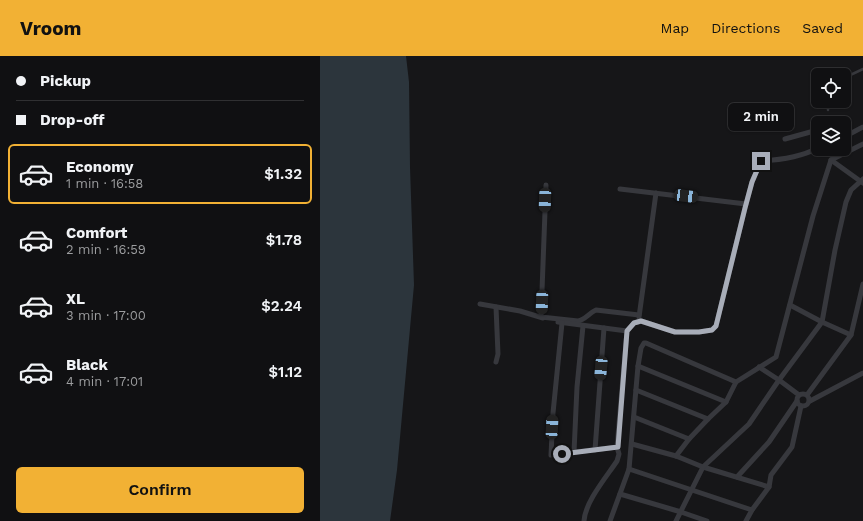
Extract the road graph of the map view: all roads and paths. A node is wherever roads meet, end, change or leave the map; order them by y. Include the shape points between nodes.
1 (863, 69) edge
2 (851, 75) edge
3 (863, 127) edge
4 (811, 132) edge
5 (851, 133) edge
6 (785, 139) dead end
7 (863, 144) edge
8 (811, 151) edge
9 (830, 160) junction
10 (862, 181) edge
11 (546, 185) dead end
12 (620, 189) dead end
13 (656, 193) junction
14 (746, 204) junction
15 (863, 284) edge
16 (480, 304) dead end
17 (790, 304) junction
18 (496, 307) junction
19 (639, 315) junction
20 (542, 317) junction
21 (638, 322) junction
22 (822, 322) junction
23 (562, 323) junction
24 (583, 326) junction
25 (604, 328) junction
26 (627, 331) junction
27 (852, 335) junction
28 (496, 362) dead end
29 (638, 366) junction
30 (759, 367) junction
31 (863, 373) edge
32 (779, 380) junction
33 (736, 382) junction
34 (636, 390) junction
35 (799, 395) junction
36 (807, 395) junction
37 (797, 401) junction
38 (810, 401) junction
39 (726, 402) junction
40 (801, 406) junction
41 (634, 417) junction
42 (708, 419) junction
43 (689, 439) junction
44 (632, 444) junction
45 (618, 447) junction
46 (595, 450) junction
47 (574, 452) junction
48 (676, 456) junction
49 (704, 467) junction
50 (629, 469) junction
51 (737, 477) junction
52 (769, 487) junction
53 (692, 490) junction
54 (620, 494) junction
55 (752, 510) junction
56 (681, 512) junction
57 (613, 520) edge
58 (584, 521) edge
59 (676, 521) edge
60 (707, 521) edge
61 (746, 521) edge

1 - 2 lane
3 - 5 street
4 - 6 street
7 - 9 street
8 - 14 street via 761,161
9 - 10 street
9 - 17 street
10 - 22 street via 851,190 846,202
11 - 20 street
12 - 13 street
13 - 14 street
13 - 19 street
14 - 21 street via 716,326 712,330 699,332 675,332
15 - 27 street
16 - 18 street
17 - 22 street
17 - 30 street via 776,357
18 - 20 street
18 - 28 street
19 - 20 street via 596,310 578,321
19 - 21 street
20 - 23 street
21 - 26 street
22 - 27 street
22 - 32 street
23 - 24 street
23 - 47 street via 551,455
24 - 25 street
24 - 47 street
25 - 26 street
25 - 46 street
26 - 45 street
27 - 36 street
29 - 33 street via 642,345 646,343
29 - 34 street
29 - 39 street
30 - 32 street
30 - 33 street
31 - 38 street
32 - 35 street
32 - 49 street via 749,424
33 - 39 street
34 - 41 street
34 - 42 street
35 - 36 street
35 - 37 street
36 - 38 street
37 - 40 street
37 - 51 street via 769,442
38 - 40 street via 806,406
39 - 42 street
40 - 52 street via 792,447 771,475
41 - 43 street
41 - 44 street
42 - 43 street
43 - 48 street
44 - 48 street
44 - 50 street
45 - 46 street
45 - 58 street via 617,461 592,498
46 - 47 street
48 - 49 street
49 - 51 street
49 - 53 street
50 - 53 street
50 - 54 street
51 - 52 street
52 - 55 street
53 - 55 street
53 - 56 street
54 - 56 street
54 - 57 street
55 - 61 street
56 - 59 street
56 - 60 street

